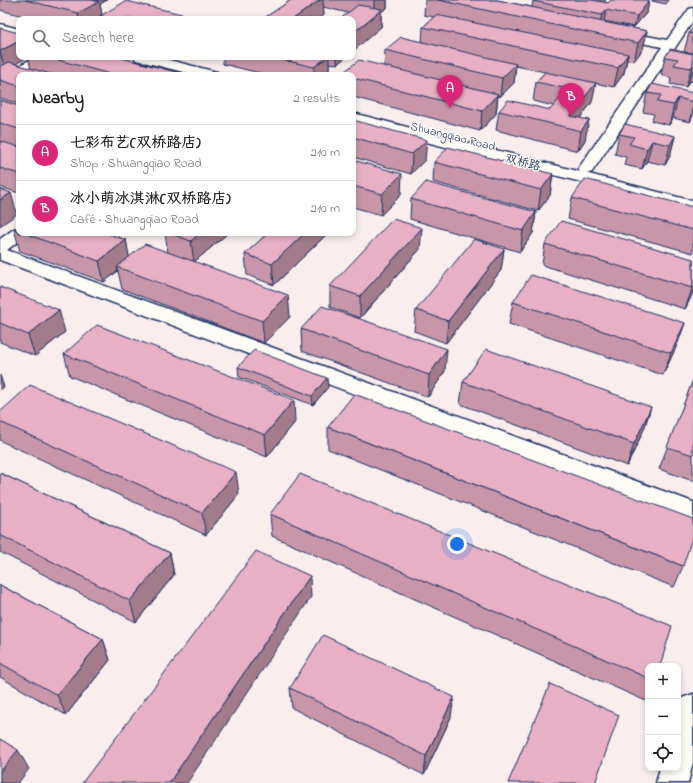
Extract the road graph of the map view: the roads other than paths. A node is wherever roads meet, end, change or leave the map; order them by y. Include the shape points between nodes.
1 (693, 12) edge
2 (0, 22) edge
3 (16, 25) edge
4 (0, 28) edge
5 (16, 32) edge
6 (608, 32) edge
7 (671, 45) junction
8 (40, 60) edge
9 (153, 60) edge
10 (127, 61) edge
11 (18, 72) edge
12 (171, 72) edge
13 (200, 72) edge
14 (16, 73) edge
15 (0, 82) edge
16 (356, 111) edge
17 (356, 119) edge
18 (586, 169) junction
19 (693, 197) edge
20 (693, 206) edge
21 (16, 236) edge
22 (0, 247) edge
23 (0, 254) edge
24 (693, 512) edge
25 (693, 708) edge
26 (681, 750) edge
27 (675, 771) edge
28 (672, 783) edge

1 - 7 street
2 - 3 street
4 - 5 street
6 - 7 street
7 - 18 street
8 - 11 street
9 - 13 street
10 - 12 street
14 - 15 street
16 - 18 street, Shuangqiao Road
17 - 20 street, 双桥路
18 - 19 street, Shuangqiao Road
21 - 22 street
23 - 24 street
25 - 26 street
27 - 28 street

